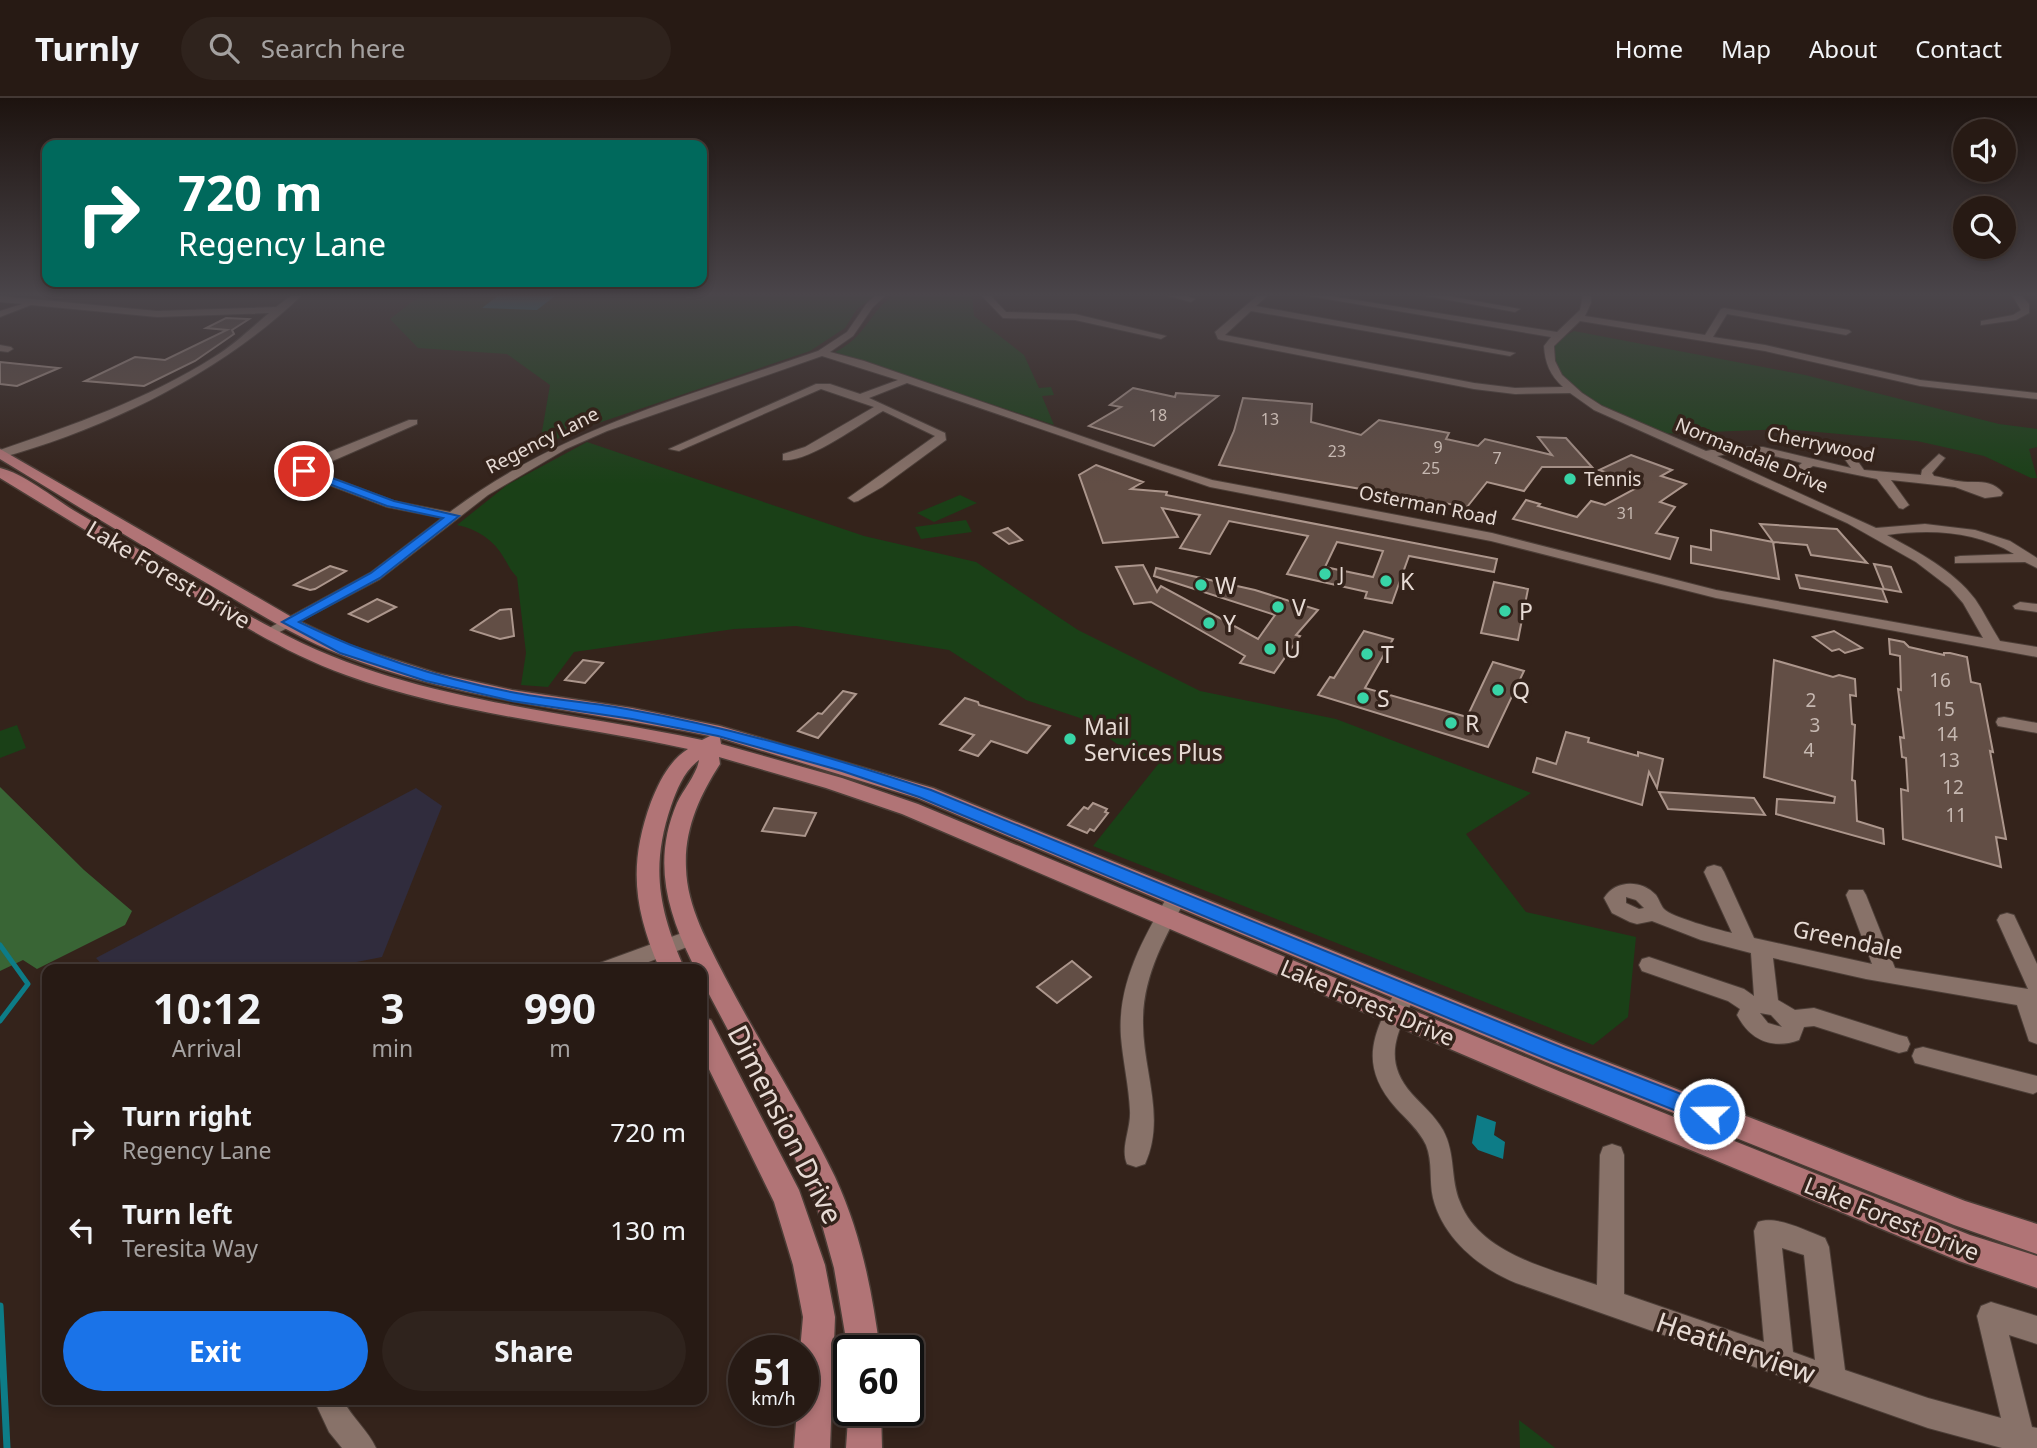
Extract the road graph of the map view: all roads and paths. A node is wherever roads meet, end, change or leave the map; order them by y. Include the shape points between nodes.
1 (220, 358) edge
2 (808, 358) edge
3 (838, 358) edge
4 (1329, 358) edge
5 (1550, 358) edge
6 (1809, 358) edge
7 (906, 380) junction
8 (1572, 390) junction
9 (2037, 396) edge
10 (859, 398) junction
11 (881, 408) junction
12 (413, 422) dead end
13 (1843, 448) dead end
14 (675, 449) dead end
15 (0, 453) edge
16 (1706, 455) junction
17 (787, 457) dead end
18 (1939, 458) dead end
19 (1812, 461) junction
20 (0, 472) edge
21 (1860, 473) junction
22 (1881, 475) junction
23 (1790, 477) dead end
24 (1930, 479) junction
25 (854, 498) dead end
26 (2008, 504) dead end
27 (1903, 505) dead end
28 (453, 516) junction
29 (1877, 532) junction
30 (1960, 560) dead end
31 (2032, 561) edge
32 (2020, 606) dead end
33 (2037, 608) edge
34 (289, 622) junction
35 (267, 632) junction
36 (1994, 644) junction
37 (2037, 652) edge
38 (2004, 722) dead end
39 (2037, 728) edge
40 (713, 740) junction
41 (1714, 872) dead end
42 (1856, 895) dead end
43 (1172, 907) junction
44 (1653, 913) dead end
45 (2007, 920) dead end
46 (693, 937) junction
47 (1754, 945) junction
48 (668, 959) edge
49 (639, 964) edge
50 (706, 964) edge
51 (1649, 965) dead end
52 (707, 966) edge
53 (1887, 975) junction
54 (2033, 995) edge
55 (1401, 1003) junction
56 (1760, 1005) junction
57 (2037, 1035) edge
58 (707, 1038) edge
59 (1899, 1044) dead end
60 (1923, 1056) dead end
61 (2036, 1082) edge
62 (1612, 1155) dead end
63 (1136, 1156) dead end
64 (2037, 1238) edge
65 (2037, 1272) edge
66 (1610, 1303) junction
67 (2037, 1330) edge
68 (862, 1335) edge
69 (1780, 1363) junction
70 (1832, 1381) junction
71 (330, 1405) edge
72 (864, 1426) edge
73 (2016, 1440) edge
74 (361, 1448) edge
75 (812, 1448) edge
76 (864, 1448) edge

1 - 15 street via 109,414
2 - 28 street, Regency Lane via 585,436 515,472
3 - 7 street, Osterman Road
4 - 8 street via 1474,386
5 - 8 street, Normandale Drive via 1558,377
6 - 9 street via 1920,383
7 - 10 street
7 - 36 street, Osterman Road via 1210,483 1492,537 1716,594
8 - 16 street, Normandale Drive via 1613,415
10 - 11 street
10 - 14 street via 815,387
11 - 17 street
11 - 25 street via 942,436
12 - 28 street via 311,464 304,471 391,504
13 - 21 street
15 - 34 main road, Lake Forest Drive
16 - 19 street, Cherrywood via 1752,448
16 - 29 street, Normandale Drive
18 - 24 street via 1926,473
19 - 21 street, Cherrywood
19 - 23 street
20 - 35 main road, Lake Forest Drive
21 - 22 street, Cherrywood
22 - 24 street, Cherrywood
22 - 27 street
24 - 26 street, Cherrywood via 1987,486
28 - 34 street, Regency Lane via 375,576
29 - 31 street via 1971,533 2004,543
29 - 36 street, Normandale Drive via 1955,586 1980,616
30 - 31 street
32 - 33 street
34 - 35 street, Regency Lane
34 - 40 main road, Lake Forest Drive via 345,650 431,678 632,714
35 - 40 main road, Lake Forest Drive via 325,661 413,691 496,710
36 - 37 street, Osterman Road
38 - 39 street
40 - 43 main road, Lake Forest Drive
40 - 46 main road, Dimension Drive via 710,764 697,782 679,826 674,870
40 - 48 main road via 684,762 672,779 652,827 645,875 651,913
41 - 47 street
42 - 53 street
43 - 55 main road, Lake Forest Drive
43 - 63 street via 1138,976 1132,1011 1142,1115
44 - 47 street, Greendale via 1708,935
45 - 54 street
46 - 48 street
46 - 50 main road, Dimension Drive
47 - 53 street, Greendale
47 - 56 street
48 - 49 street
51 - 56 street
52 - 68 main road, Dimension Drive via 838,1218
53 - 54 street, Greendale
54 - 57 street
55 - 64 main road, Lake Forest Drive via 1556,1054 1952,1210
55 - 65 main road, Lake Forest Drive via 1970,1250
55 - 66 street, Heatherview via 1383,1040 1385,1070 1401,1099 1433,1135 1442,1158 1446,1202 1454,1218 1495,1259
56 - 59 street via 1749,1010 1751,1020 1770,1035 1785,1037 1791,1034 1791,1019 1814,1017
58 - 75 main road, Dimension Drive via 788,1200 810,1265 819,1317
60 - 61 street
62 - 66 street
66 - 69 street, Heatherview
67 - 73 street via 1992,1316
69 - 70 street, Heatherview
69 - 70 street via 1767,1231 1816,1247
70 - 73 street, Heatherview
71 - 74 street via 338,1422
72 - 76 main road

